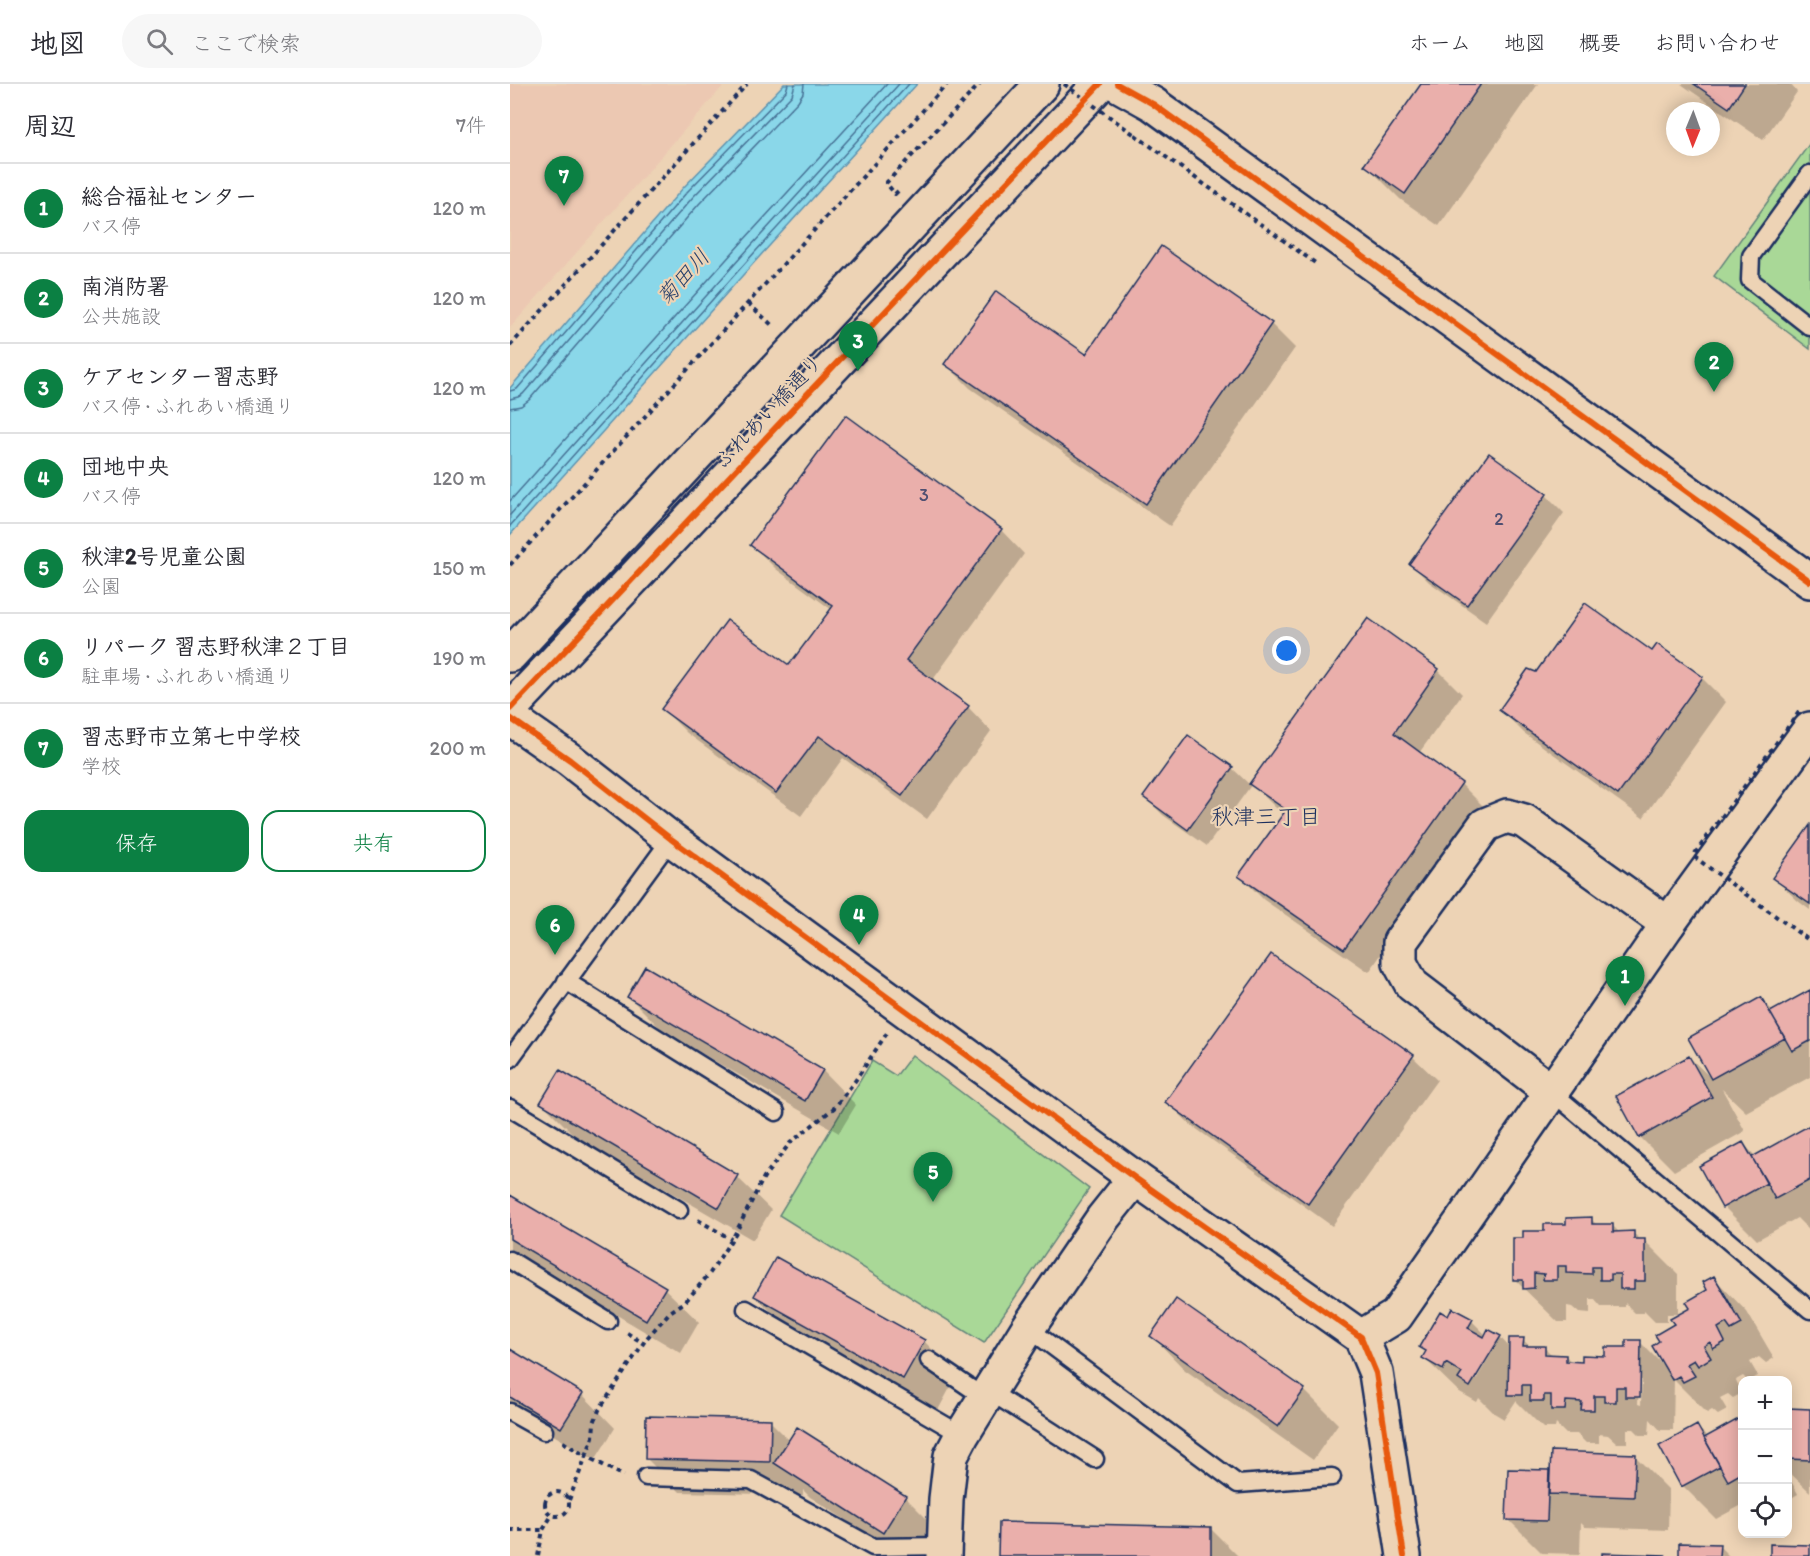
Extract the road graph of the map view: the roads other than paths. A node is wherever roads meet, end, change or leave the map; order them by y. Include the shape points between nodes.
1 (1042, 84) edge
2 (1100, 84) edge
3 (1116, 84) edge
4 (1810, 174) edge
5 (1810, 327) edge
6 (1810, 581) edge
7 (510, 655) edge
8 (510, 709) edge
9 (510, 718) edge
10 (1804, 721) edge
11 (671, 839) junction
12 (1668, 924) junction
13 (566, 981) junction
14 (510, 1059) edge
15 (1552, 1092) junction
16 (510, 1108) edge
17 (776, 1112) dead end
18 (1135, 1178) junction
19 (679, 1210) road end
20 (510, 1260) edge
21 (746, 1310) dead end
22 (1810, 1310) edge
23 (608, 1321) dead end
24 (1028, 1329) junction
25 (1361, 1337) junction
26 (928, 1360) dead end
27 (987, 1394) junction
28 (510, 1412) edge
29 (544, 1431) dead end
30 (962, 1436) junction
31 (1095, 1460) dead end
32 (646, 1477) road end
33 (1332, 1477) dead end
34 (944, 1551) edge
35 (1404, 1556) edge

1 - 7 street, ふれあい橋通り
2 - 8 street, ふれあい橋通り
3 - 6 street via 1153,104
4 - 5 lane via 1751,256 1750,280
9 - 11 street
10 - 12 street
11 - 13 lane
11 - 18 street
12 - 15 street
12 - 15 street via 1524,821 1507,816 1485,825 1400,942 1400,963 1412,985
13 - 14 lane
13 - 17 lane
15 - 22 lane
15 - 25 street via 1396,1316
16 - 19 lane
18 - 24 street
18 - 25 street
20 - 23 lane
21 - 30 lane
24 - 27 street
24 - 33 lane via 1238,1484
25 - 35 street via 1376,1373
26 - 27 lane
27 - 30 street
27 - 31 lane
28 - 29 lane
30 - 34 street via 951,1456
32 - 34 lane via 751,1480 873,1547

